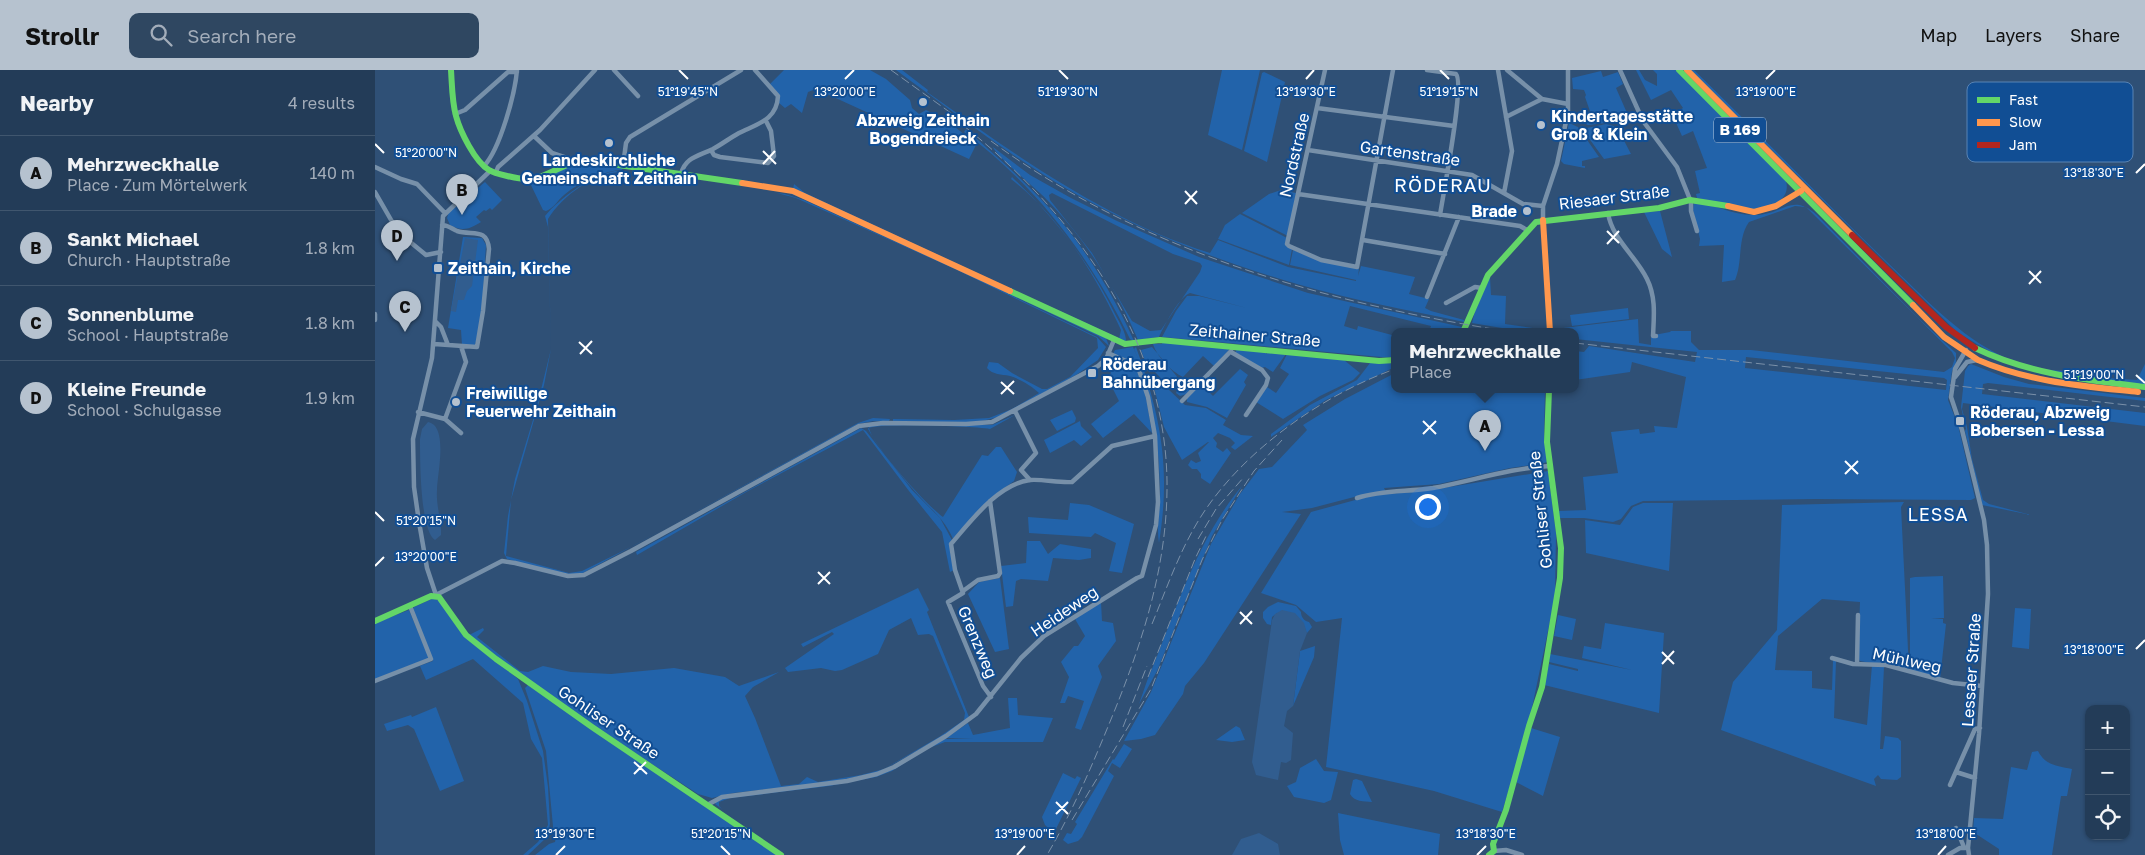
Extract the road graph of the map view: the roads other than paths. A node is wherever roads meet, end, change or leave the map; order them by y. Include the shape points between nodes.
1 (451, 70) edge
2 (595, 70) edge
3 (614, 70) edge
4 (741, 70) edge
5 (755, 70) edge
6 (1325, 70) edge
7 (1393, 70) edge
8 (1427, 70) edge
9 (1498, 70) edge
10 (1507, 70) edge
11 (1568, 70) edge
12 (1620, 70) edge
13 (1679, 70) edge
14 (1687, 70) edge
15 (517, 71) edge
16 (638, 96) dead end
17 (1542, 99) junction
18 (1569, 104) junction
19 (1317, 108) junction
20 (455, 114) junction
21 (1385, 116) junction
22 (1506, 117) junction
23 (766, 121) junction
24 (1454, 126) junction
25 (534, 136) junction
26 (711, 150) junction
27 (1308, 150) junction
28 (576, 161) junction
29 (1377, 161) junction
30 (375, 166) edge
31 (484, 166) junction
32 (623, 166) junction
33 (493, 171) junction
34 (1447, 171) junction
35 (681, 174) junction
36 (1801, 191) junction
37 (375, 192) edge
38 (1504, 193) junction
39 (1811, 193) junction
40 (1298, 194) junction
41 (1690, 200) junction
42 (1369, 204) junction
43 (1543, 206) junction
44 (445, 212) junction
45 (1608, 212) junction
46 (1440, 215) junction
47 (1459, 217) junction
48 (1543, 220) junction
49 (442, 225) junction
50 (1527, 230) junction
51 (1697, 231) dead end
52 (1363, 240) junction
53 (441, 252) junction
54 (1445, 254) junction
55 (1482, 288) junction
56 (1427, 297) dead end
57 (1446, 303) dead end
58 (375, 314) edge
59 (375, 320) edge
60 (435, 321) junction
61 (1465, 328) edge
62 (1550, 328) edge
63 (1656, 336) dead end
64 (1114, 340) junction
65 (433, 344) junction
66 (1954, 344) junction
67 (448, 345) junction
68 (461, 346) junction
69 (1975, 348) junction
70 (1231, 349) junction
71 (1965, 352) junction
72 (1108, 353) junction
73 (1391, 360) edge
74 (1959, 360) junction
75 (1978, 360) junction
76 (1954, 378) junction
77 (2145, 387) edge
78 (1549, 393) edge
79 (2145, 393) edge
80 (1183, 401) dead end
81 (1015, 411) junction
82 (418, 412) junction
83 (1246, 415) dead end
84 (445, 419) junction
85 (461, 433) dead end
86 (1155, 436) junction
87 (1551, 466) junction
88 (1021, 470) junction
89 (1030, 480) junction
90 (1018, 482) junction
91 (1357, 498) dead end
92 (990, 501) junction
93 (963, 591) junction
94 (436, 595) junction
95 (410, 606) junction
96 (1858, 615) dead end
97 (375, 621) edge
98 (1832, 658) dead end
99 (1857, 664) junction
100 (375, 681) edge
101 (1982, 686) junction
102 (991, 697) junction
103 (1980, 728) junction
104 (1956, 772) junction
105 (1975, 778) junction
106 (1950, 785) dead end
107 (709, 804) junction
108 (1956, 828) dead end
109 (1966, 848) junction
110 (1491, 853) edge
111 (781, 855) edge
112 (1522, 855) edge
113 (1949, 855) edge
114 (1969, 855) edge

1 - 20 main road
2 - 25 street
3 - 16 street
4 - 32 street via 630,137
5 - 23 street via 778,96
6 - 19 street, Nordstraße
7 - 21 street
8 - 24 street via 1455,73 1459,77
9 - 22 street
10 - 17 street
11 - 18 street
12 - 41 street via 1643,121 1674,162
13 - 36 main road, B 169
14 - 39 main road, B 169
15 - 20 street via 509,72 465,110
15 - 31 street via 510,109
17 - 18 street
17 - 22 street
18 - 43 street via 1557,164
19 - 21 street
19 - 27 street, Nordstraße
20 - 31 main road via 464,138
21 - 24 street
21 - 29 street
22 - 38 street via 1512,151
23 - 26 street
23 - 26 street via 771,131 774,156 768,163 720,157
24 - 34 street
25 - 28 street via 549,152
25 - 33 street
26 - 35 street via 688,161
27 - 29 street, Gartenstraße
27 - 40 street, Nordstraße
28 - 32 main road, Zeithainer Straße
28 - 33 main road via 541,176 521,178
29 - 34 street, Gartenstraße
29 - 42 street
30 - 44 street via 417,184
31 - 33 main road
32 - 35 main road, Zeithainer Straße
33 - 44 street
34 - 38 street, Gartenstraße via 1474,175
34 - 46 street
35 - 64 main road, Zeithainer Straße via 789,190
36 - 39 main road
36 - 41 main road, Riesaer Straße via 1776,206 1754,212
36 - 66 main road, B 169
37 - 53 street via 402,236 426,255
38 - 43 street, Gartenstraße via 1523,204
39 - 69 main road, B 169 via 1933,315
40 - 42 street
40 - 52 street, Nordstraße via 1288,245 1321,260 1357,267
41 - 45 main road, Riesaer Straße via 1659,208
41 - 51 street
42 - 46 street
42 - 52 street
43 - 48 street
44 - 49 street
45 - 48 main road, Riesaer Straße
45 - 63 street via 1613,229 1648,279 1654,304 1653,336
46 - 47 street
47 - 50 street via 1520,226
47 - 54 street
48 - 50 main road
48 - 62 main road
49 - 53 street
49 - 68 street via 458,232 482,235 488,244 477,347
50 - 55 main road via 1488,275
52 - 54 street
53 - 60 street
54 - 56 street
55 - 57 street via 1475,287
55 - 61 main road
58 - 59 street
60 - 65 street
60 - 67 street via 441,326
64 - 70 main road, Zeithainer Straße via 1128,344 1160,340
64 - 72 street
65 - 67 street
65 - 82 street
66 - 71 main road, B 169
66 - 74 street
67 - 68 street
68 - 84 street via 466,362
69 - 71 street
69 - 77 main road, B 169 via 2006,363 2048,374
70 - 73 main road, Zeithainer Straße
70 - 80 street
70 - 83 street via 1262,370 1268,378
71 - 74 street
71 - 75 main road, B 169
72 - 81 street via 1098,366
72 - 86 street via 1139,370
74 - 76 street, Lessaer Straße
75 - 76 street via 1967,362
75 - 79 main road, B 169 via 2036,380
76 - 101 street, Lessaer Straße via 1951,398 1962,430 1983,520 1987,555 1988,610
78 - 87 main road, Gohliser Straße via 1547,442
81 - 88 street via 1036,453
81 - 94 street via 981,424 883,423 859,426 584,575 568,576 502,561
82 - 84 street
82 - 94 street via 413,439 414,487 424,553
84 - 85 street
86 - 89 street via 1112,446 1072,482
86 - 102 street, Heideweg via 1156,525 1142,576 1044,636 1021,658
87 - 91 street
87 - 110 main road, Gohliser Straße via 1561,562 1541,687
88 - 89 street
88 - 90 street
89 - 90 street
90 - 92 street
92 - 93 street, Grenzweg via 951,544 955,570
92 - 93 street via 1001,573 978,580
93 - 102 street, Grenzweg via 962,595 948,602 983,686
94 - 95 main road
94 - 107 main road, Gohliser Straße via 466,635 489,654
95 - 97 main road
95 - 100 street via 431,659
96 - 99 street, Mühlweg
98 - 99 street, Mühlweg
99 - 101 street, Mühlweg via 1886,666 1944,681
101 - 103 street, Lessaer Straße
102 - 107 street, Heideweg via 976,714 946,736 883,772 836,782 722,797
103 - 104 street via 1975,730
103 - 105 street, Lessaer Straße
104 - 105 street
104 - 106 street
105 - 109 street, Lessaer Straße
107 - 111 main road, Gohliser Straße
108 - 109 street
109 - 113 street
109 - 114 street, Lessaer Straße
110 - 112 street via 1506,850

